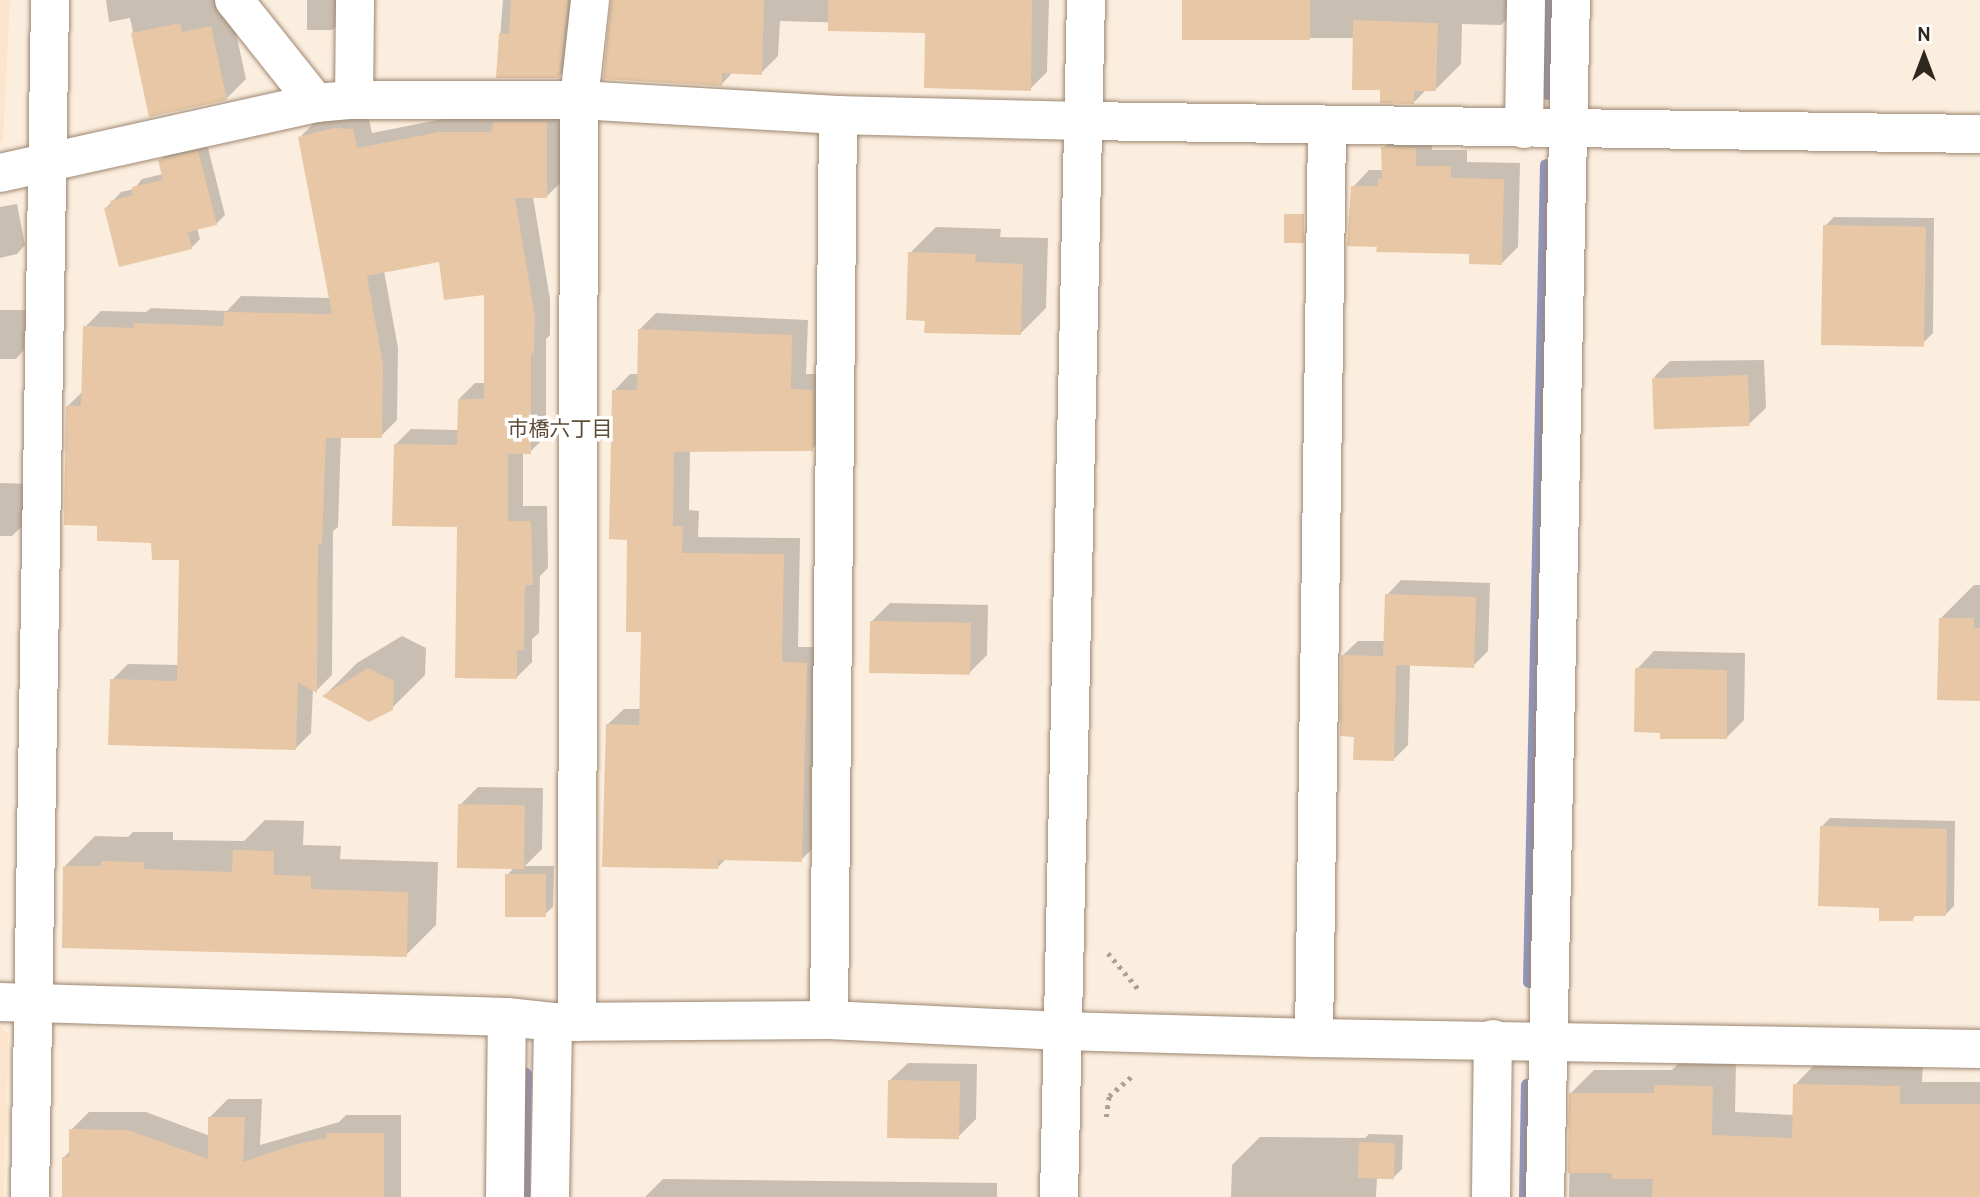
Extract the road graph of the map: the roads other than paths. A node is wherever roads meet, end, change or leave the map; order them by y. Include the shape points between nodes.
1 (50, 0) edge
2 (234, 0) edge
3 (355, 0) edge
4 (590, 0) edge
5 (1086, 0) edge
6 (1526, 0) edge
7 (1571, 0) edge
8 (354, 100) junction
9 (579, 100) junction
10 (316, 103) junction
11 (838, 115) junction
12 (1083, 121) junction
13 (1327, 125) junction
14 (1524, 129) junction
15 (1568, 130) junction
16 (1980, 134) edge
17 (45, 164) junction
18 (0, 173) edge
19 (17, 1002) edge
20 (507, 1017) junction
21 (829, 1020) junction
22 (565, 1022) junction
23 (1062, 1031) junction
24 (1314, 1038) junction
25 (1493, 1039) junction
26 (1549, 1039) junction
27 (1980, 1048) edge
28 (30, 1197) edge
29 (505, 1197) edge
30 (551, 1197) edge
31 (1059, 1197) edge
32 (1491, 1197) edge
33 (1545, 1197) edge

1 - 17 street
2 - 10 street
3 - 8 street
4 - 9 street
5 - 12 street
6 - 14 street
7 - 15 street
8 - 9 street
8 - 10 street
9 - 11 street
9 - 22 street
10 - 17 street
11 - 12 street
11 - 21 street
12 - 13 street
12 - 23 street
13 - 14 street
13 - 24 street
14 - 15 street
15 - 16 street
15 - 26 street
17 - 18 street
17 - 19 street
19 - 20 street
19 - 28 street
20 - 22 street
20 - 29 street
21 - 22 street
21 - 23 street
22 - 30 street
23 - 24 street
23 - 31 street
24 - 25 street
25 - 26 street
25 - 32 street
26 - 27 street
26 - 33 street

